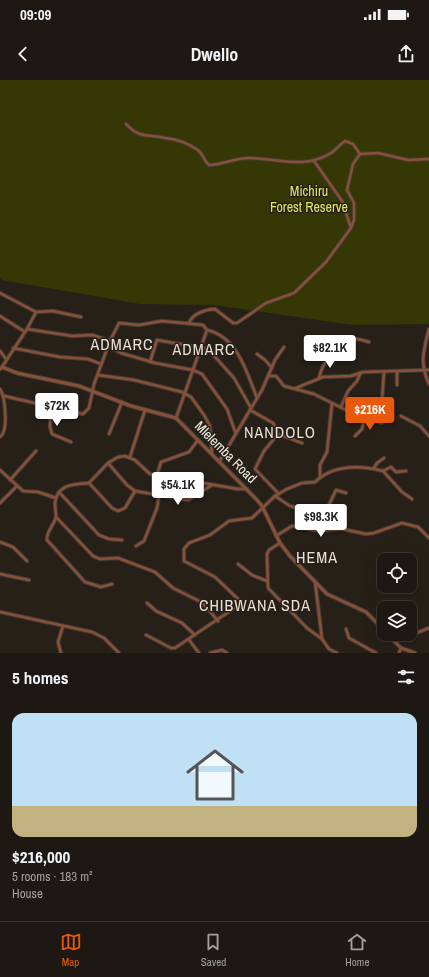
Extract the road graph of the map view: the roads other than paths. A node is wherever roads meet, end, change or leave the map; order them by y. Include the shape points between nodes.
1 (126, 124) dead end
2 (360, 154) junction
3 (429, 159) edge
4 (314, 161) junction
5 (351, 228) junction
6 (0, 293) edge
7 (36, 312) junction
8 (0, 316) edge
9 (81, 317) dead end
10 (190, 323) junction
11 (27, 329) junction
12 (429, 329) edge
13 (207, 330) junction
14 (25, 332) junction
15 (110, 341) junction
16 (369, 342) dead end
17 (108, 346) junction
18 (284, 347) dead end
19 (14, 348) junction
20 (200, 348) junction
21 (0, 351) edge
22 (257, 354) dead end
23 (6, 359) junction
24 (150, 362) junction
25 (101, 364) junction
26 (1, 368) edge
27 (272, 369) junction
28 (193, 370) junction
29 (424, 370) junction
30 (429, 370) edge
31 (384, 372) junction
32 (397, 372) junction
33 (360, 374) junction
34 (98, 375) junction
35 (268, 377) junction
36 (319, 378) junction
37 (429, 384) edge
38 (397, 385) dead end
39 (296, 388) junction
40 (0, 389) edge
41 (92, 390) junction
42 (186, 394) junction
43 (4, 396) junction
44 (258, 398) junction
45 (382, 400) dead end
46 (122, 402) junction
47 (331, 403) junction
48 (51, 407) junction
49 (341, 407) junction
50 (251, 409) junction
51 (145, 410) junction
52 (386, 411) dead end
53 (359, 416) junction
54 (401, 416) dead end
55 (365, 417) junction
56 (176, 418) junction
57 (382, 423) dead end
58 (109, 434) dead end
59 (236, 434) junction
60 (278, 434) junction
61 (355, 436) dead end
62 (429, 436) edge
63 (0, 437) edge
64 (198, 440) junction
65 (71, 442) dead end
66 (302, 443) dead end
67 (36, 452) dead end
68 (212, 454) junction
69 (130, 457) junction
70 (384, 458) dead end
71 (219, 462) junction
72 (108, 463) junction
73 (374, 468) junction
74 (0, 470) edge
75 (383, 471) junction
76 (406, 471) dead end
77 (157, 475) junction
78 (320, 476) junction
79 (10, 480) junction
80 (89, 483) junction
81 (212, 485) junction
82 (17, 486) junction
83 (247, 489) junction
84 (135, 491) junction
85 (59, 492) junction
86 (278, 493) junction
87 (346, 493) dead end
88 (160, 495) junction
89 (275, 496) junction
90 (56, 498) junction
91 (412, 499) dead end
92 (0, 504) edge
93 (262, 506) junction
94 (56, 517) junction
95 (276, 536) junction
96 (429, 538) edge
97 (122, 540) dead end
98 (0, 542) edge
99 (280, 543) junction
100 (136, 546) dead end
101 (27, 561) dead end
102 (238, 564) dead end
103 (0, 574) edge
104 (29, 580) dead end
105 (315, 580) junction
106 (267, 581) junction
107 (112, 584) dead end
108 (148, 603) dead end
109 (0, 612) edge
110 (218, 620) junction
111 (377, 622) edge
112 (63, 626) junction
113 (346, 629) dead end
114 (428, 629) edge
115 (417, 633) edge
116 (146, 635) dead end
117 (196, 635) junction
118 (189, 640) junction
119 (322, 640) junction
120 (394, 641) edge
121 (401, 648) junction
122 (61, 653) edge
123 (119, 653) edge
124 (199, 653) edge
125 (210, 653) edge
126 (227, 653) edge
127 (337, 653) edge
128 (376, 653) edge
129 (399, 653) edge
130 (415, 653) edge

1 - 4 street via 143,136 170,139 198,150 209,165 246,158 304,164
2 - 3 street via 378,153 408,160
2 - 4 street via 353,144 344,141 333,152
2 - 5 street via 353,164 347,190 355,209
4 - 5 street via 342,201
5 - 10 street via 321,269 294,293 266,303 237,323 233,323 215,309 203,311 191,319
6 - 7 street
7 - 9 street via 52,311
7 - 11 street
8 - 14 street
10 - 13 street via 203,325
10 - 15 street via 119,323
11 - 14 street
11 - 15 street via 72,336 93,335
12 - 29 street via 422,352
13 - 20 street
13 - 44 street via 223,339 240,356
14 - 19 street
15 - 17 street
16 - 36 street via 356,339 338,348 324,364
17 - 24 street
17 - 25 street
18 - 27 street via 274,360
19 - 23 street
19 - 25 street via 60,357 88,359
20 - 24 street via 157,340
20 - 28 street
20 - 50 street via 208,349 229,371
21 - 23 street
22 - 27 street via 266,360
23 - 26 street
24 - 28 street
25 - 34 street
26 - 41 street, Mlelemba Road
27 - 35 street
28 - 42 street
28 - 59 street via 202,374 209,382 227,409
29 - 30 street
29 - 32 street
29 - 37 street
31 - 32 street
31 - 33 street
31 - 45 street
32 - 38 street
33 - 36 street
33 - 49 street
34 - 41 street
34 - 42 street via 134,380
35 - 39 street via 276,376 284,386
35 - 44 street
36 - 39 street
39 - 47 street
40 - 43 street
41 - 46 street, Mlelemba Road
41 - 48 street via 89,408 83,414
42 - 56 street
42 - 68 street via 193,399 208,422
43 - 48 street
43 - 63 street via 5,429
44 - 50 street
46 - 51 street, Mlelemba Road
46 - 58 street
47 - 49 street
47 - 78 street via 327,452 320,465
48 - 65 street via 52,434
49 - 53 street
50 - 59 street
50 - 60 street via 273,423
51 - 56 street, Mlelemba Road
51 - 69 street
52 - 53 street
53 - 55 street
54 - 62 street via 420,426
55 - 57 street
55 - 61 street via 362,429
56 - 64 street, Mlelemba Road
59 - 71 street
60 - 66 street
60 - 86 street via 264,451 255,469
64 - 68 street, Mlelemba Road
64 - 77 street via 189,452 161,462
67 - 79 street
68 - 71 street, Mlelemba Road
69 - 72 street via 120,456
69 - 77 street via 148,473
70 - 73 street
71 - 83 street, Mlelemba Road
72 - 80 street
72 - 84 street
73 - 75 street
73 - 78 street via 345,467
74 - 79 street
75 - 76 street via 390,467 396,472
75 - 91 street
77 - 81 street
78 - 86 street via 315,482
79 - 82 street
80 - 84 street via 112,508 118,510 125,508
80 - 85 street via 68,485
81 - 83 street
81 - 88 street via 188,500
82 - 90 street via 23,491 38,492
82 - 92 street
83 - 93 street, Mlelemba Road
84 - 88 street
85 - 90 street
85 - 97 street via 99,535
86 - 89 street
87 - 89 street via 336,490 328,507 321,514 290,506
88 - 100 street via 144,541
89 - 93 street
90 - 94 street
93 - 95 street, Mlelemba Road
93 - 110 street via 252,518 229,521 210,535 189,543 184,549 183,558 186,563 215,577 239,601 238,607
94 - 107 street via 47,536 53,548 87,584 101,587
94 - 110 street via 94,556 122,558 155,572 170,586 203,603
95 - 96 street via 292,526 318,531 342,529 366,534 402,524 418,527
95 - 99 street, Mlelemba Road
98 - 101 street via 12,547
99 - 105 street, Mlelemba Road
99 - 106 street via 267,553
102 - 106 street via 252,575
103 - 104 street
105 - 111 street, Mlelemba Road via 327,594 366,612
105 - 119 street
106 - 119 street via 272,592
108 - 117 street via 156,612 182,623
109 - 112 street
110 - 117 street
112 - 122 street via 58,642
112 - 123 street via 96,633
113 - 128 street via 349,638
114 - 115 street
116 - 118 street via 172,649
117 - 118 street
118 - 124 street
119 - 127 street via 329,649
120 - 121 street
121 - 129 street
121 - 130 street
125 - 126 street via 222,650

